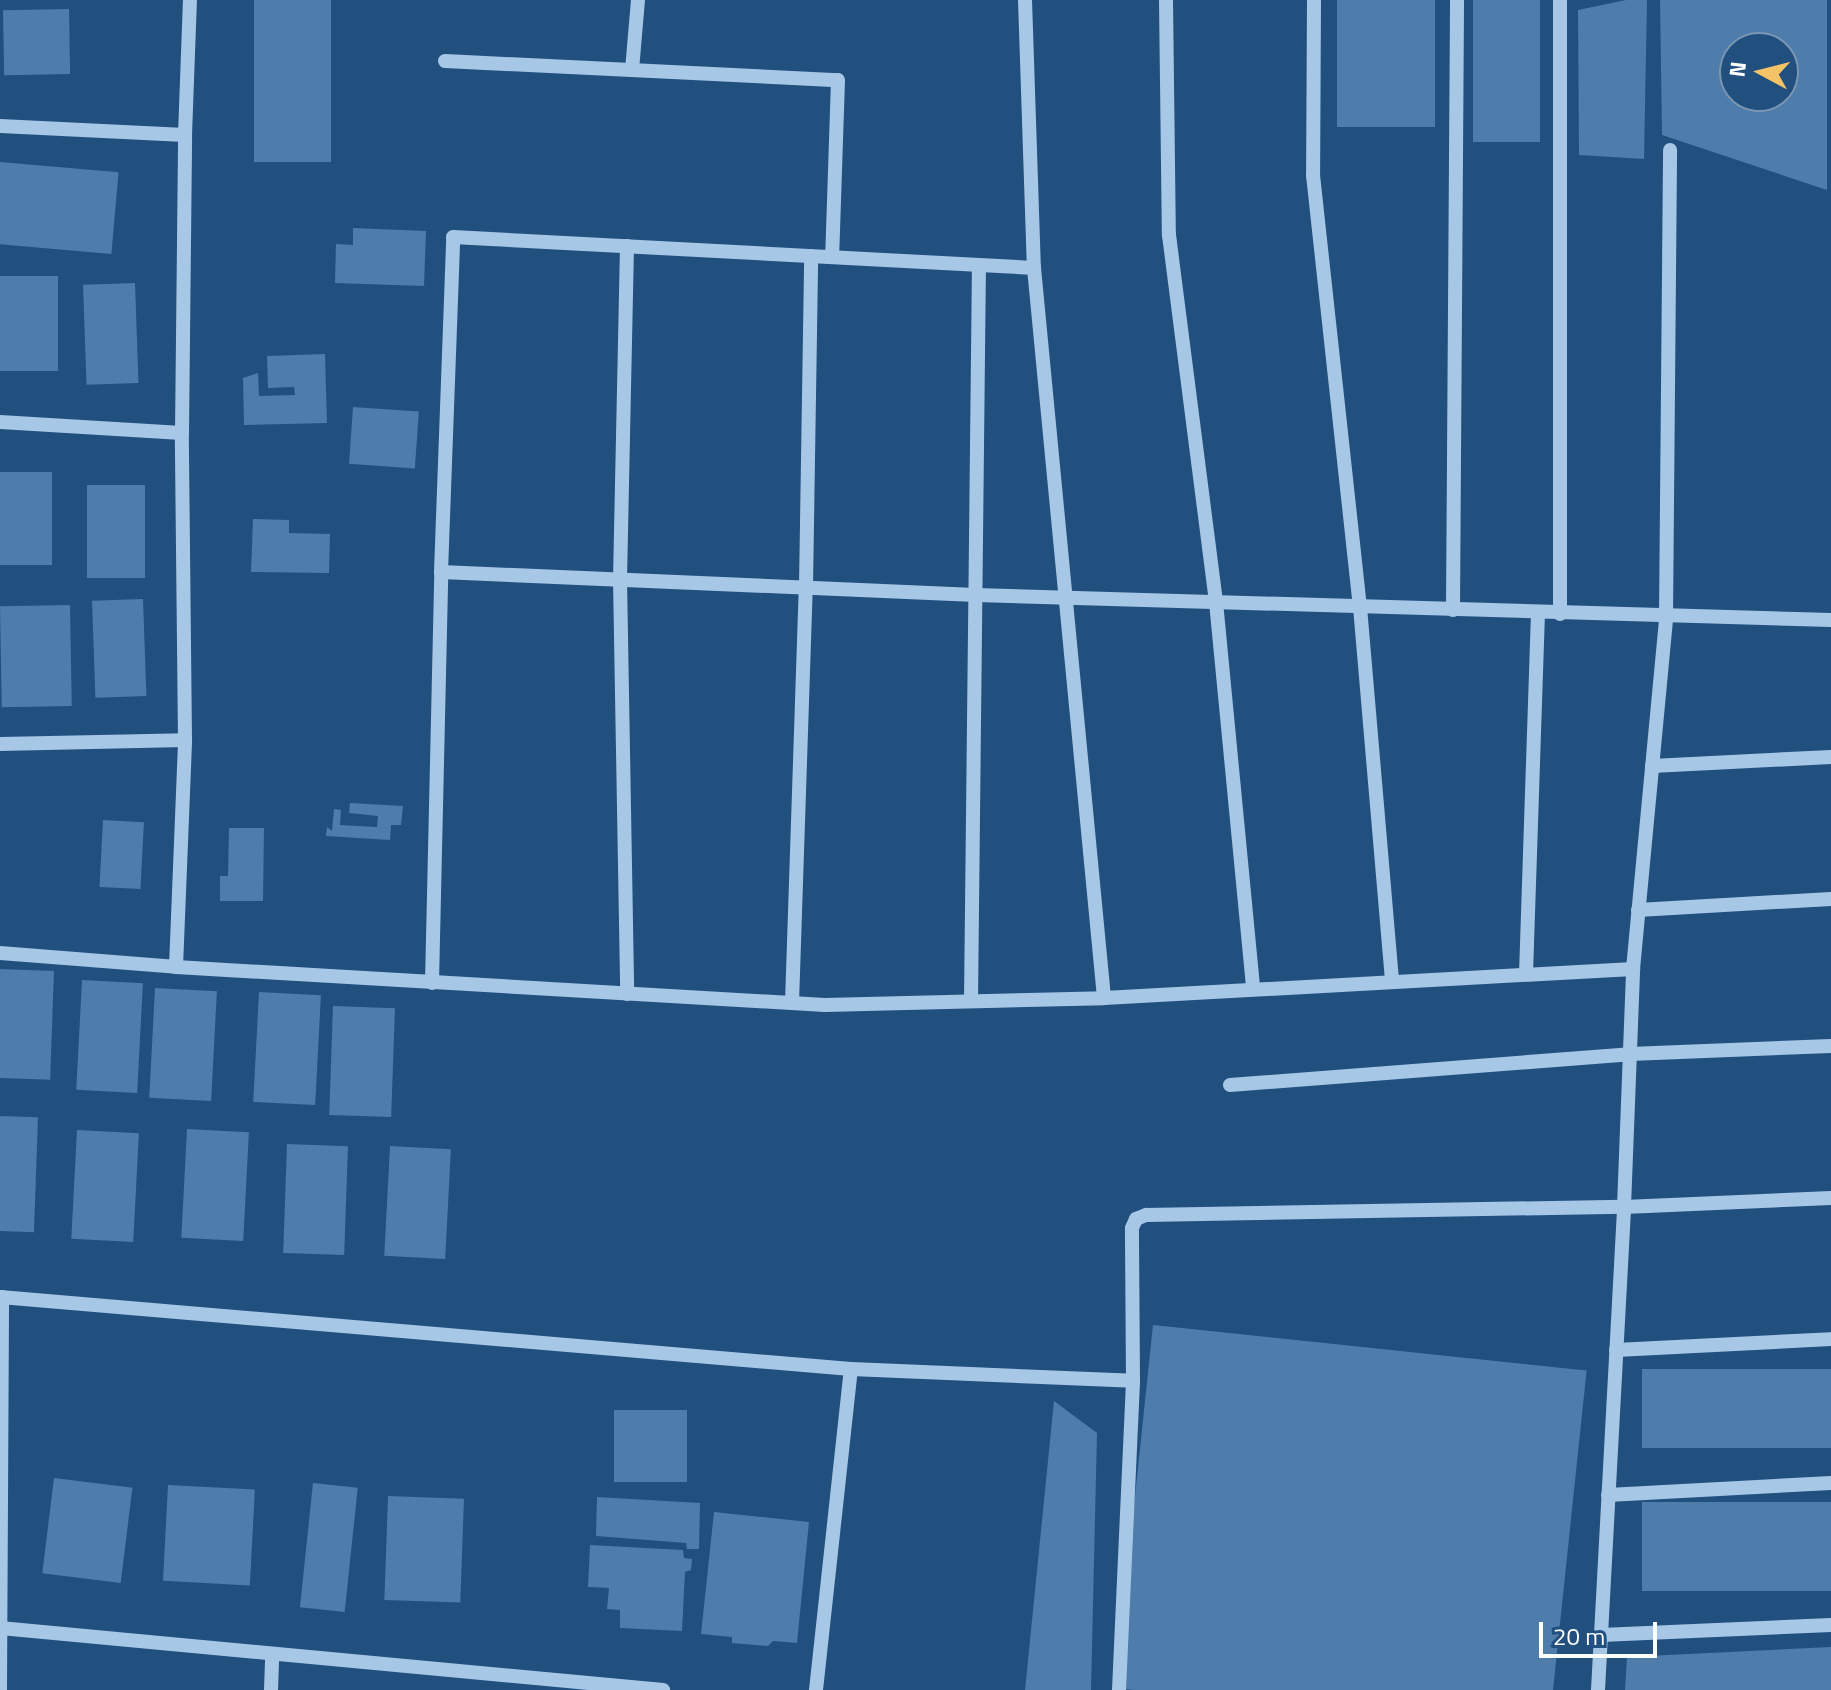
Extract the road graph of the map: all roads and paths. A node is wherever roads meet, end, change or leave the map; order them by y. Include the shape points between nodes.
1 (190, 0) edge
2 (638, 0) edge
3 (1025, 0) edge
4 (1166, 0) edge
5 (1314, 0) edge
6 (1457, 0) edge
7 (1560, 0) edge
8 (445, 61) dead end
9 (632, 70) junction
10 (0, 126) edge
11 (185, 135) junction
12 (1670, 150) dead end
13 (627, 246) junction
14 (811, 256) junction
15 (832, 257) junction
16 (979, 265) junction
17 (1034, 268) junction
18 (0, 422) edge
19 (182, 433) junction
20 (441, 572) junction
21 (620, 579) junction
22 (806, 587) junction
23 (976, 595) junction
24 (1065, 598) junction
25 (1216, 602) junction
26 (1360, 607) junction
27 (1453, 610) junction
28 (1538, 613) junction
29 (1560, 614) junction
30 (1666, 617) junction
31 (1831, 620) edge
32 (185, 740) junction
33 (0, 744) edge
34 (1831, 757) edge
35 (1652, 766) junction
36 (1831, 899) edge
37 (1638, 910) junction
38 (0, 953) edge
39 (176, 967) junction
40 (1633, 969) junction
41 (1526, 974) junction
42 (1392, 981) junction
43 (432, 983) junction
44 (1253, 988) junction
45 (627, 994) junction
46 (1104, 998) junction
47 (971, 1001) junction
48 (792, 1003) junction
49 (1831, 1046) edge
50 (1630, 1054) junction
51 (1230, 1085) dead end
52 (1831, 1198) edge
53 (1624, 1207) junction
54 (1, 1297) edge
55 (1831, 1339) edge
56 (1616, 1350) junction
57 (851, 1369) junction
58 (1133, 1381) junction
59 (1831, 1483) edge
60 (1608, 1495) junction
61 (1831, 1625) edge
62 (0, 1628) edge
63 (1601, 1635) junction
64 (272, 1654) junction
65 (0, 1690) edge
66 (271, 1690) edge
67 (663, 1690) edge
68 (816, 1690) edge
69 (1119, 1690) edge
70 (1598, 1690) edge

1 - 11 street
2 - 9 street
3 - 17 street
4 - 25 street via 1169,235
5 - 26 street via 1313,175
6 - 27 street
7 - 29 street
8 - 9 street
9 - 15 street via 838,80
10 - 11 street
11 - 19 street
12 - 30 street
13 - 14 street
13 - 20 street via 453,237
13 - 21 street
14 - 15 street
14 - 22 street
15 - 16 street
16 - 17 street
16 - 23 street
17 - 24 street
18 - 19 street
19 - 32 street
20 - 21 street
20 - 43 street
21 - 22 street
21 - 45 street
22 - 23 street
22 - 48 street
23 - 24 street
23 - 47 street
24 - 25 street
24 - 46 street
25 - 26 street
25 - 44 street
26 - 27 street
26 - 42 street
27 - 28 street
28 - 29 street
28 - 41 street
29 - 30 street
30 - 31 street
30 - 35 street
32 - 33 street
32 - 39 street
34 - 35 street
35 - 37 street
36 - 37 street
37 - 40 street
38 - 39 street
39 - 43 street
40 - 41 street
40 - 50 street
41 - 42 street
42 - 44 street
43 - 45 street
44 - 46 street
45 - 48 street
46 - 47 street
47 - 48 street
49 - 50 street
50 - 51 street
50 - 53 street
52 - 53 street
53 - 56 street
53 - 58 street via 1146,1215 1132,1228
54 - 57 street
54 - 62 street
55 - 56 street
56 - 60 street
57 - 58 street
57 - 68 street
58 - 69 street
59 - 60 street
60 - 63 street
61 - 63 street
62 - 64 street
62 - 65 street
63 - 70 street
64 - 66 street
64 - 67 street

